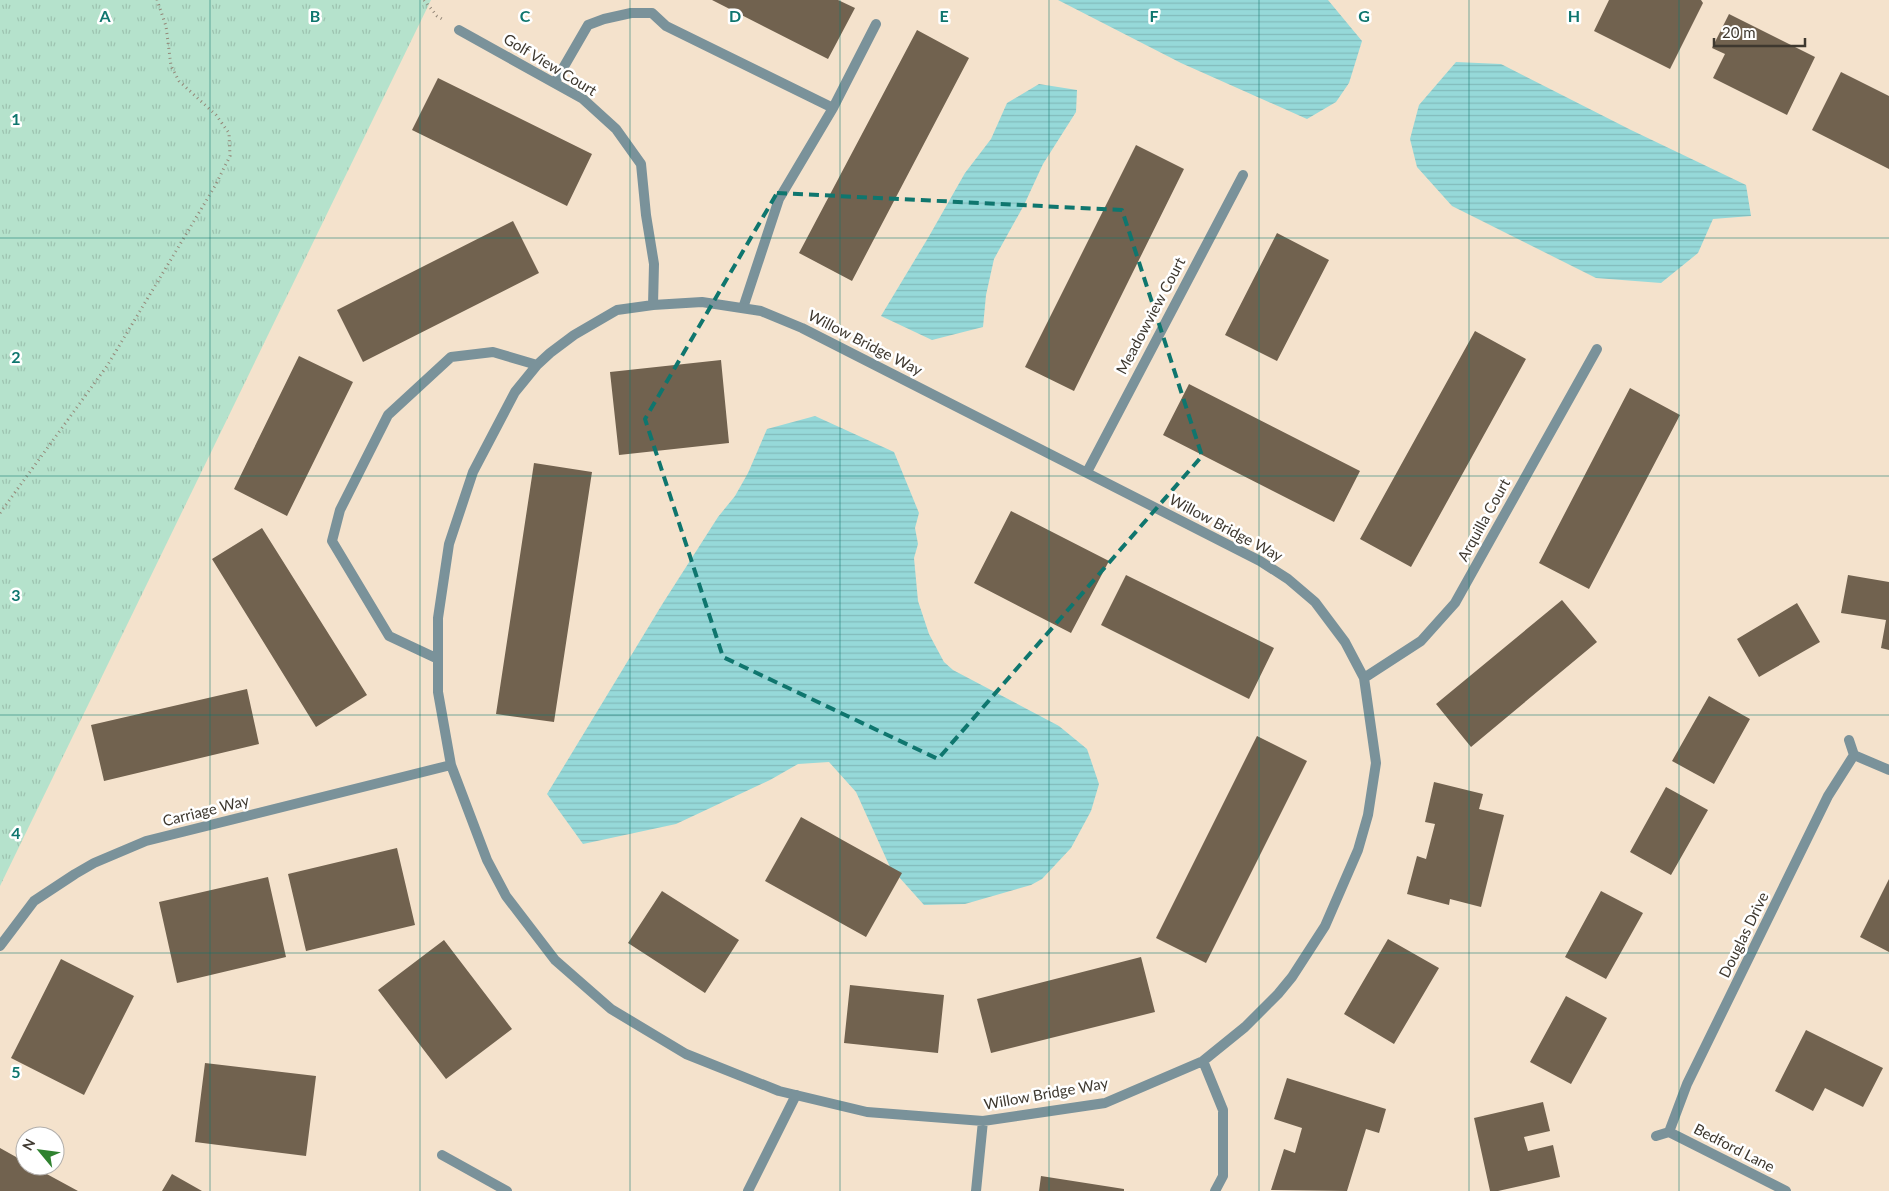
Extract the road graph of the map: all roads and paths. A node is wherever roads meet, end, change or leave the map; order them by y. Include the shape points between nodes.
1 (157, 0) edge
2 (876, 24) dead end
3 (459, 30) dead end
4 (555, 82) junction
5 (833, 108) junction
6 (1242, 175) dead end
7 (653, 305) junction
8 (743, 308) junction
9 (1597, 349) dead end
10 (537, 365) junction
11 (1087, 472) junction
12 (0, 513) edge
13 (438, 660) junction
14 (1364, 678) junction
15 (1849, 740) dead end
16 (1854, 755) junction
17 (450, 765) junction
18 (1889, 770) edge
19 (0, 946) edge
20 (1203, 1061) junction
21 (796, 1095) junction
22 (983, 1121) junction
23 (1669, 1132) junction
24 (1656, 1136) dead end
25 (442, 1155) dead end
26 (507, 1191) edge
27 (748, 1191) edge
28 (976, 1191) edge
29 (1215, 1191) edge
30 (1786, 1191) edge

1 - 12 path via 166,26 171,66 178,81 216,115 229,133 230,156 107,366
2 - 5 street
3 - 4 street, Golf View Court
4 - 5 street via 588,25 630,13 652,13 666,26
4 - 7 street, Golf View Court via 583,99 616,129 641,164 654,264
5 - 8 street via 779,199
6 - 11 street, Meadowview Court
7 - 8 street, Willow Bridge Way via 702,302
7 - 10 street, Willow Bridge Way via 617,310 574,335
8 - 11 street, Willow Bridge Way via 761,311 802,328
9 - 14 street, Arquilla Court via 1455,603 1421,641
10 - 13 street, Willow Bridge Way via 514,392 473,472 449,544 438,618
10 - 13 street via 493,352 451,357 388,415 340,510 332,541 389,636
11 - 14 street, Willow Bridge Way via 1260,561 1288,579 1315,602 1345,642
13 - 17 street, Willow Bridge Way via 438,692
14 - 20 street, Willow Bridge Way via 1376,763 1368,815 1358,850 1325,926 1292,977 1245,1027
15 - 16 street
16 - 18 street
16 - 23 street, Douglas Drive via 1828,796 1687,1084
17 - 19 street, Carriage Way via 146,841 94,863 34,901
17 - 21 street, Willow Bridge Way via 487,860 502,888 555,960 610,1008 686,1054
20 - 22 street, Willow Bridge Way via 1105,1103
20 - 29 street via 1223,1110 1222,1176
21 - 22 street, Willow Bridge Way via 867,1112
21 - 27 street
22 - 28 street
23 - 24 street
23 - 30 street, Bedford Lane
25 - 26 street

